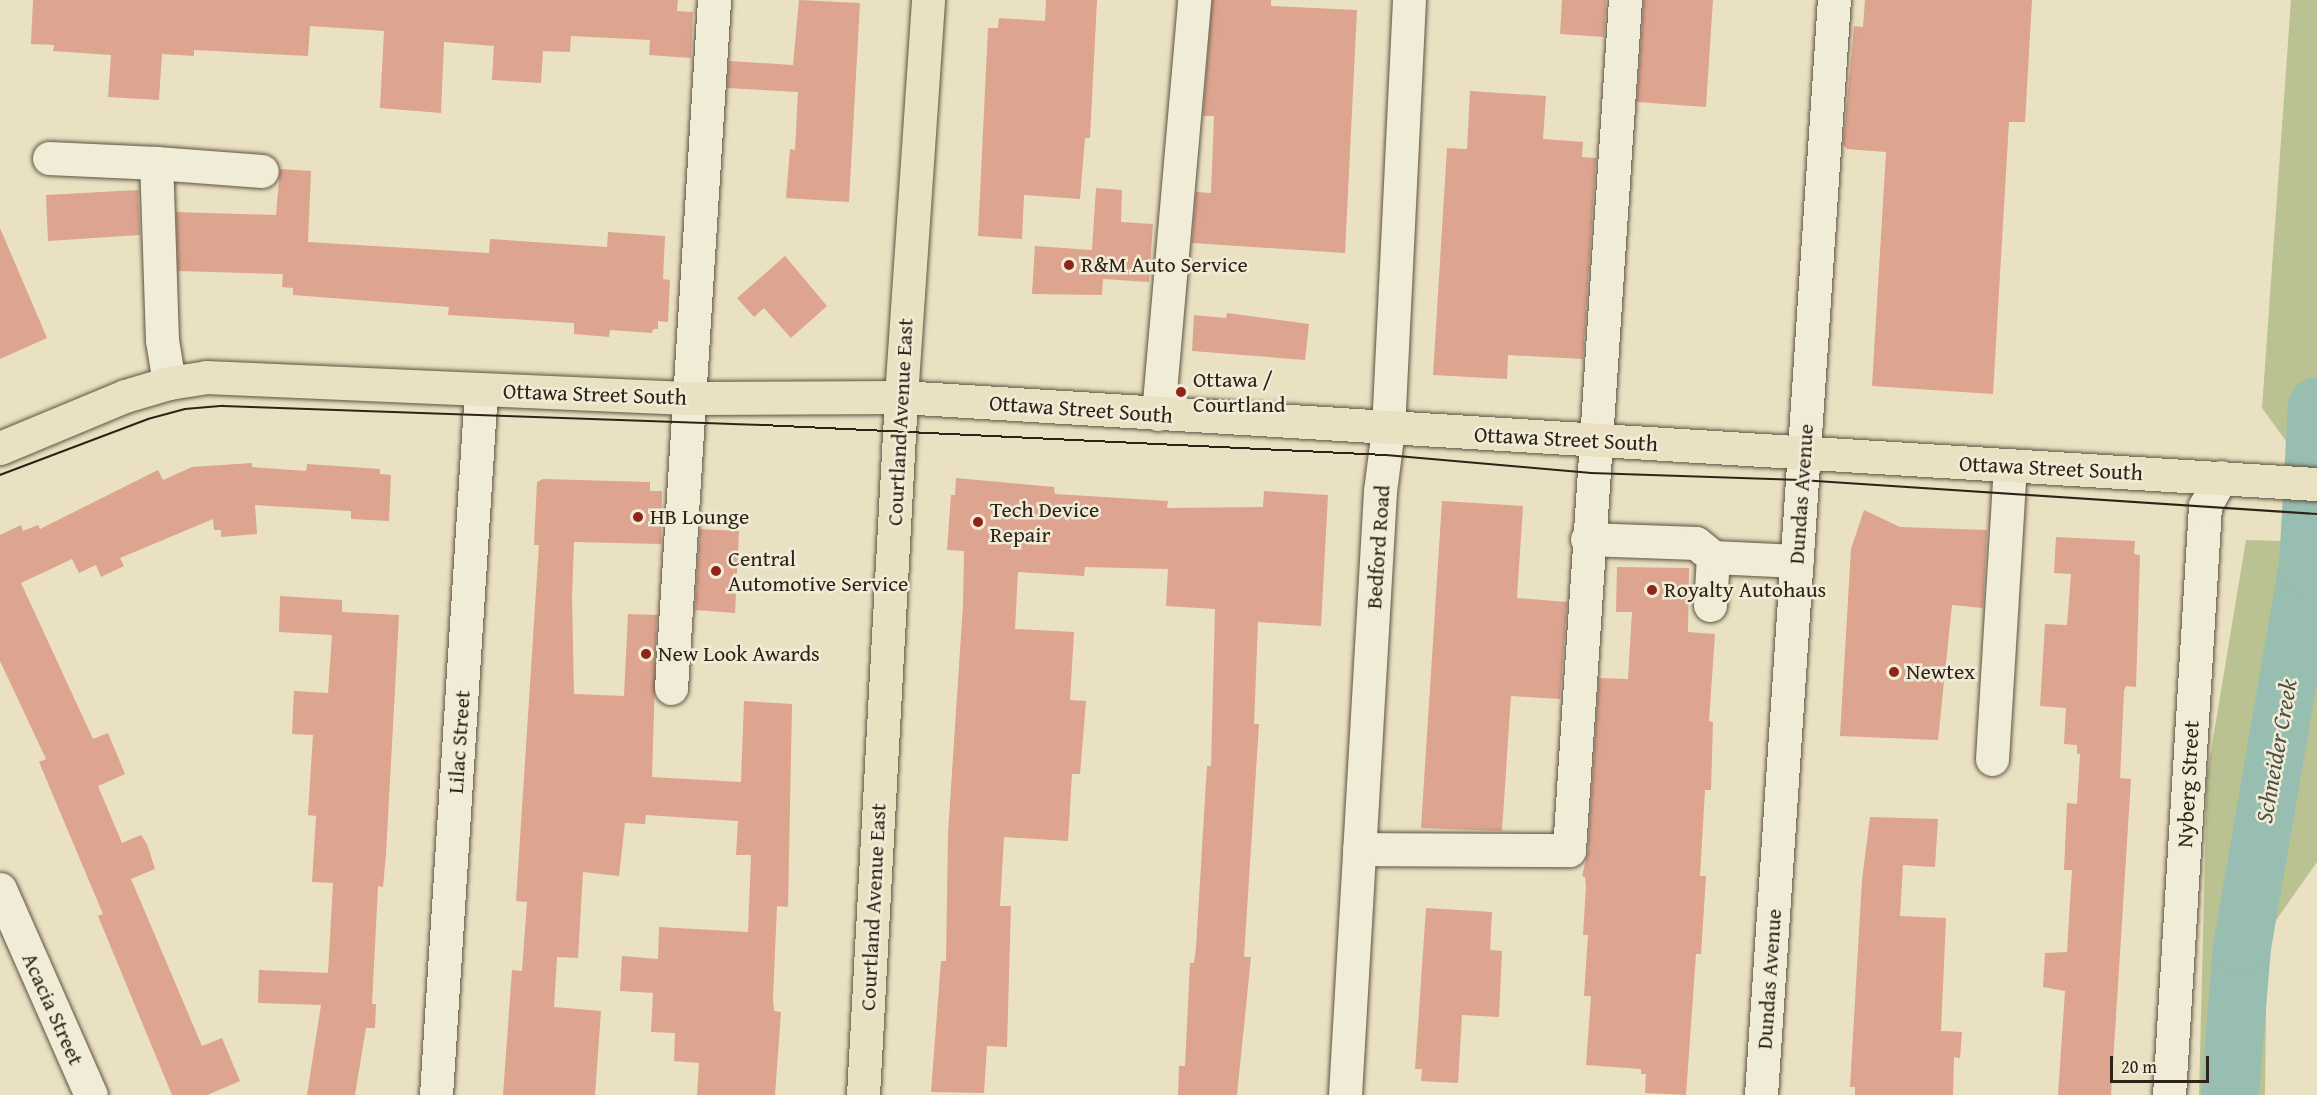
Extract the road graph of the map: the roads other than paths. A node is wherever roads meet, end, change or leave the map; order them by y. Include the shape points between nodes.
1 (714, 0) edge
2 (928, 0) edge
3 (1194, 0) edge
4 (1409, 0) edge
5 (1625, 0) edge
6 (1834, 0) edge
7 (49, 159) dead end
8 (156, 163) junction
9 (262, 171) dead end
10 (169, 383) junction
11 (481, 389) junction
12 (901, 397) junction
13 (687, 398) junction
14 (1158, 414) junction
15 (1388, 429) junction
16 (1593, 441) junction
17 (0, 447) edge
18 (1803, 453) junction
19 (2010, 466) junction
20 (2221, 477) junction
21 (2317, 484) edge
22 (1587, 539) junction
23 (1713, 557) junction
24 (1797, 561) junction
25 (1710, 605) dead end
26 (671, 688) dead end
27 (1992, 759) dead end
28 (1359, 849) junction
29 (0, 889) edge
30 (92, 1095) edge
31 (436, 1095) edge
32 (862, 1095) edge
33 (1345, 1095) edge
34 (1761, 1095) edge
35 (2169, 1095) edge

1 - 13 street
2 - 12 main road, Courtland Avenue East
3 - 14 street
4 - 15 street, Bedford Road
5 - 16 street
6 - 18 street, Dundas Avenue
7 - 8 street
8 - 9 street
8 - 10 street via 162,340
10 - 11 main road, Ottawa Street South via 206,377
10 - 17 main road, Ottawa Street South
11 - 13 main road, Ottawa Street South
11 - 31 street, Lilac Street
12 - 13 main road, Ottawa Street South
12 - 14 main road, Ottawa Street South
12 - 32 main road, Courtland Avenue East
13 - 26 street
14 - 15 main road, Ottawa Street South
15 - 16 main road, Ottawa Street South
15 - 28 street, Bedford Road via 1380,491
16 - 18 main road, Ottawa Street South
16 - 22 street
18 - 19 main road, Ottawa Street South
18 - 24 street, Dundas Avenue
19 - 20 main road, Ottawa Street South
19 - 27 street
20 - 21 main road, Ottawa Street South
20 - 35 street, Nyberg Street via 2205,506
22 - 23 street via 1696,543
22 - 28 street via 1569,850
23 - 24 street
23 - 25 street
24 - 34 street, Dundas Avenue
28 - 33 street, Bedford Road
29 - 30 street, Acacia Street

